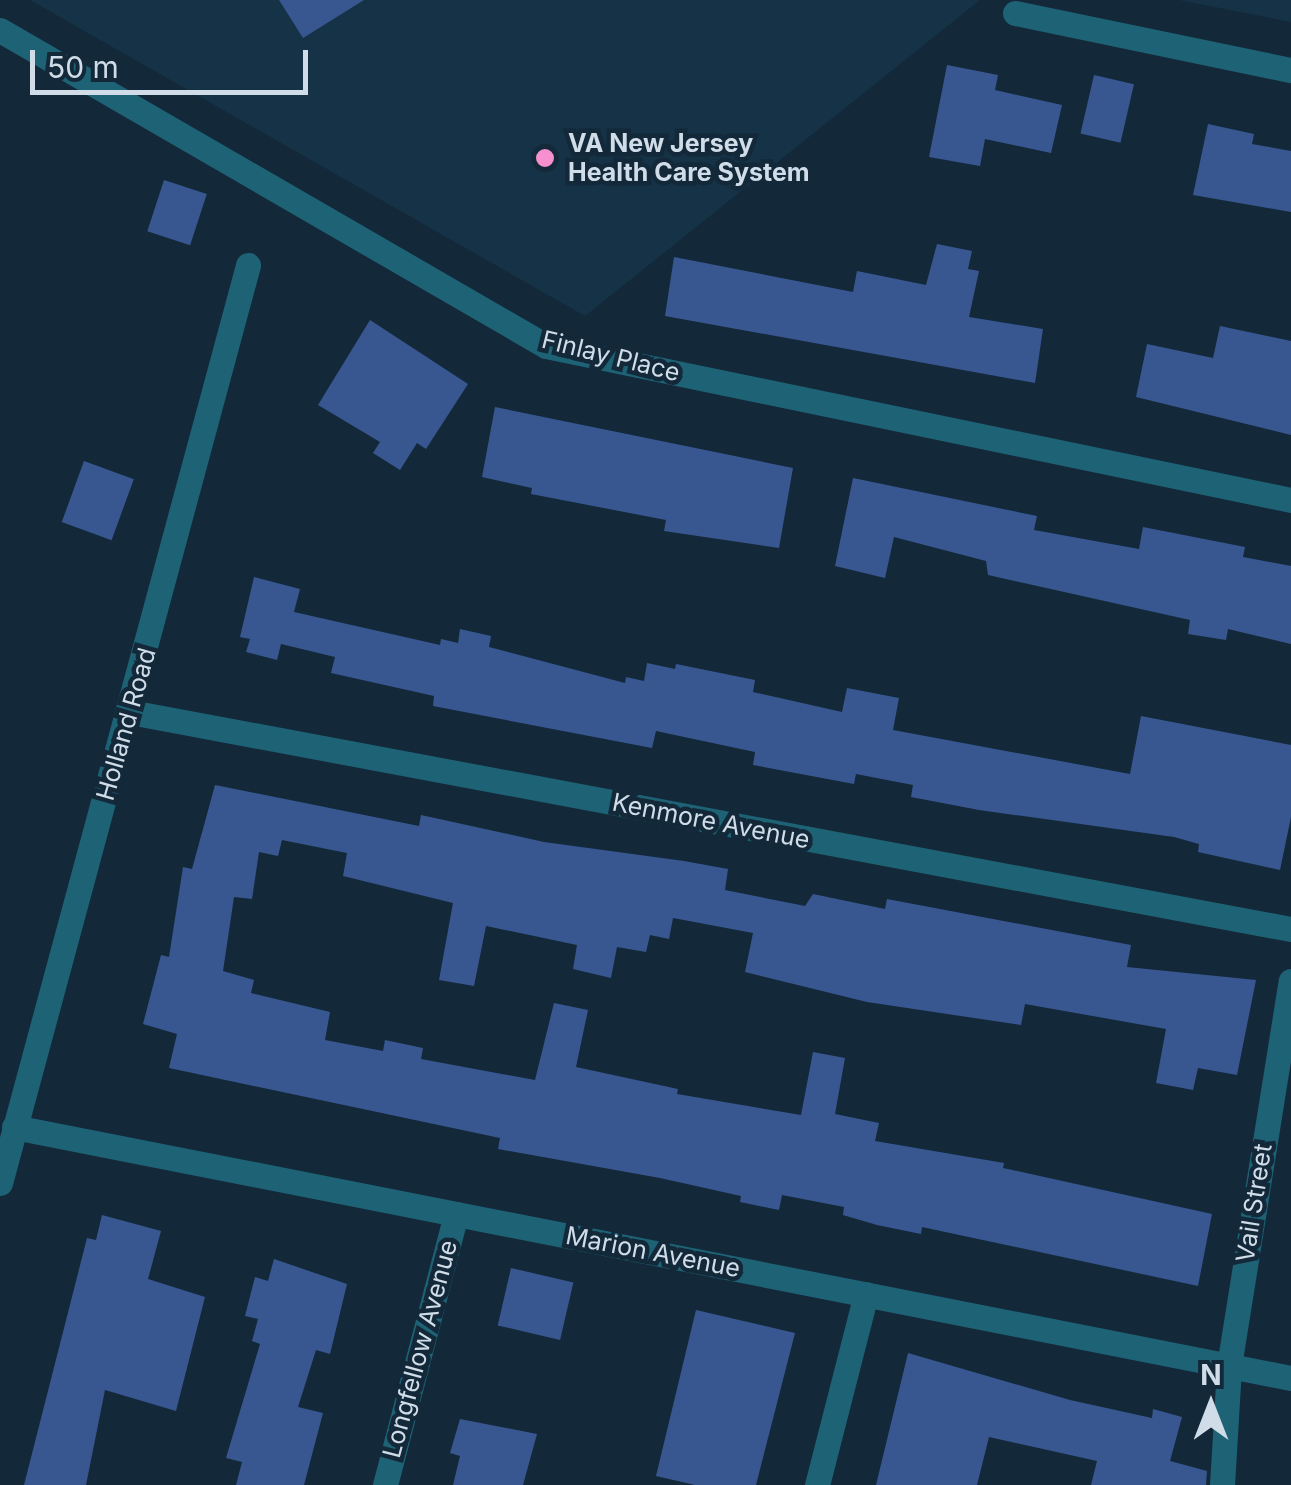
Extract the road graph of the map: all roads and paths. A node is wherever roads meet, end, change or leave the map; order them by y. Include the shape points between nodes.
1 (1015, 13) dead end
2 (0, 30) edge
3 (1291, 70) edge
4 (248, 265) dead end
5 (1291, 500) edge
6 (130, 712) junction
7 (1291, 930) edge
8 (1291, 981) edge
9 (14, 1127) junction
10 (0, 1183) edge
11 (456, 1214) junction
12 (866, 1294) junction
13 (1229, 1366) junction
14 (1291, 1378) edge
15 (385, 1485) edge
16 (817, 1485) edge
17 (1222, 1485) edge

1 - 3 street
2 - 5 street, Finlay Place via 546,346
4 - 6 street, Holland Road
6 - 7 street, Kenmore Avenue
6 - 9 street, Holland Road
8 - 13 street, Vail Street
9 - 10 street, Holland Road
9 - 11 street, Marion Avenue
11 - 12 street, Marion Avenue
11 - 15 street, Longfellow Avenue
12 - 13 street, Marion Avenue
12 - 16 street
13 - 14 street, Marion Avenue
13 - 17 street, Vail Street

